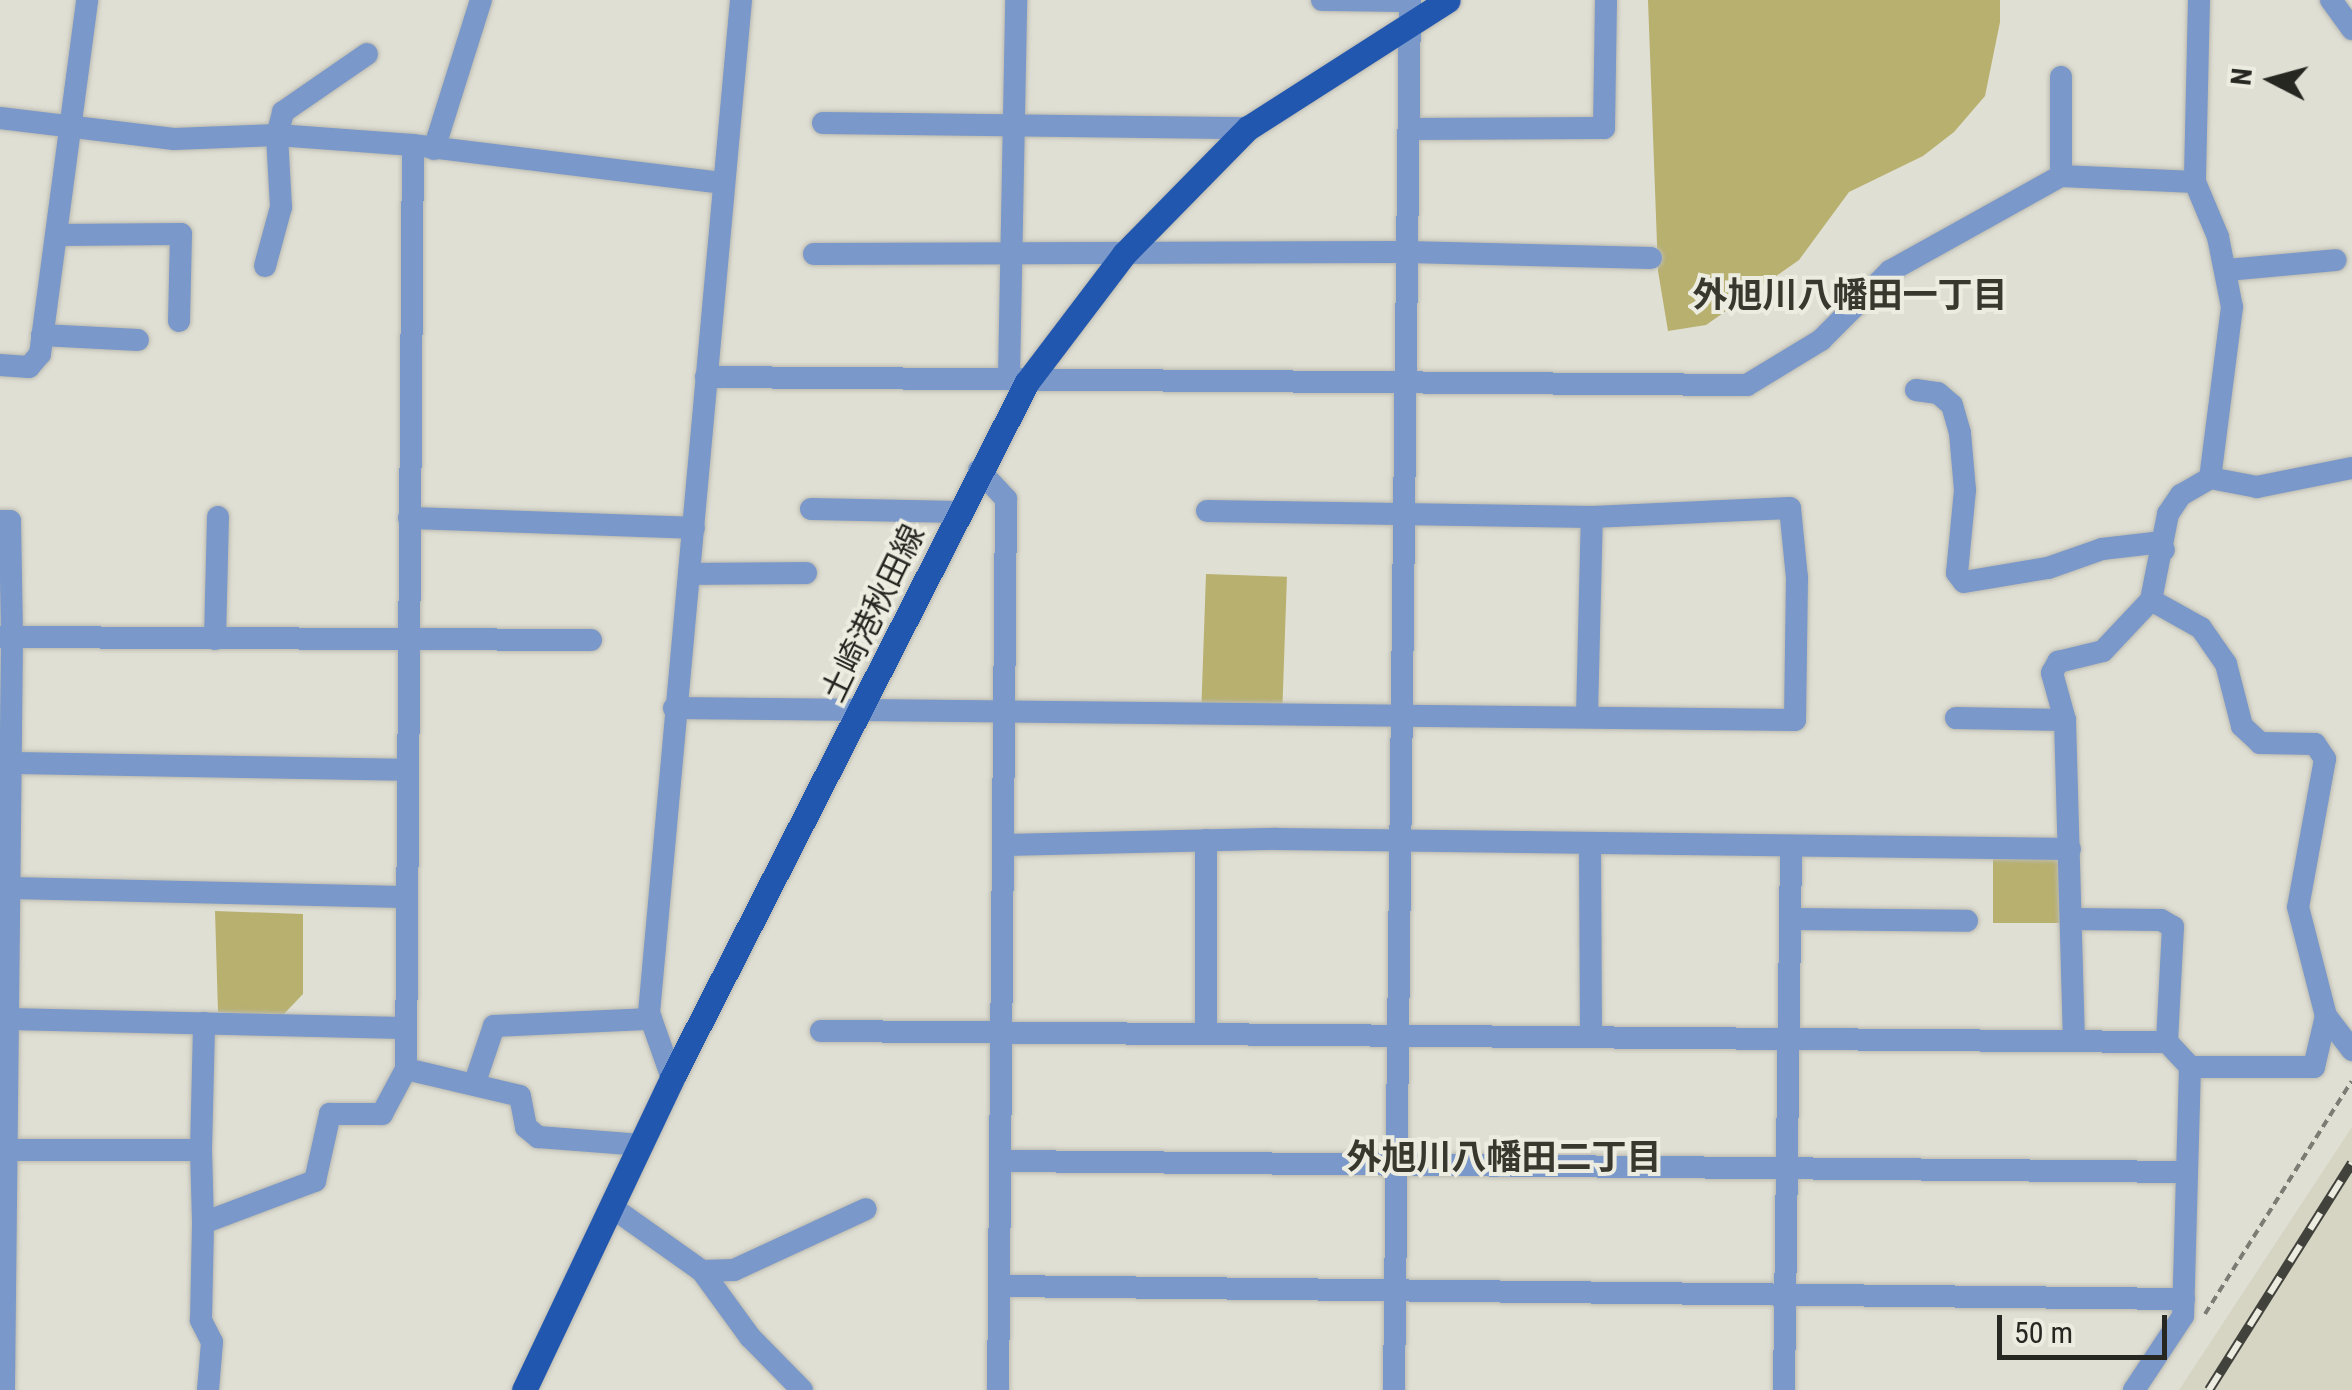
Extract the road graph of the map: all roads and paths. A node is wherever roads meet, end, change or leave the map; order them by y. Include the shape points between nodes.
1 (87, 0) edge
2 (480, 0) edge
3 (741, 0) edge
4 (1016, 0) edge
5 (1322, 0) edge
6 (1448, 0) edge
7 (1606, 0) edge
8 (2198, 0) edge
9 (2331, 0) edge
10 (1410, 9) edge
11 (2352, 29) edge
12 (367, 54) dead end
13 (2061, 77) dead end
14 (0, 118) edge
15 (1016, 123) junction
16 (75, 124) junction
17 (823, 124) dead end
18 (1248, 128) junction
19 (1409, 129) junction
20 (277, 135) junction
21 (424, 147) junction
22 (2061, 176) junction
23 (2195, 182) junction
24 (721, 183) junction
25 (56, 235) junction
26 (1407, 252) junction
27 (814, 254) dead end
28 (1124, 254) junction
29 (1012, 255) junction
30 (1650, 258) dead end
31 (2336, 260) dead end
32 (265, 266) dead end
33 (2227, 270) junction
34 (179, 321) dead end
35 (42, 335) junction
36 (138, 340) dead end
37 (0, 365) edge
38 (706, 377) junction
39 (1018, 380) junction
40 (1406, 380) junction
41 (1916, 390) dead end
42 (2352, 468) edge
43 (979, 470) junction
44 (2210, 478) junction
45 (811, 508) dead end
46 (1207, 510) dead end
47 (959, 512) junction
48 (1404, 512) junction
49 (218, 517) dead end
50 (409, 518) junction
51 (1592, 518) junction
52 (0, 521) edge
53 (694, 528) junction
54 (2164, 550) junction
55 (806, 573) dead end
56 (688, 574) junction
57 (2152, 600) junction
58 (6, 637) edge
59 (216, 639) junction
60 (408, 640) junction
61 (591, 640) dead end
62 (674, 708) junction
63 (860, 713) junction
64 (1007, 713) junction
65 (1402, 713) junction
66 (1587, 715) junction
67 (1956, 718) dead end
68 (2065, 720) junction
69 (12, 763) junction
70 (405, 770) junction
71 (1206, 840) junction
72 (1400, 842) junction
73 (1005, 845) junction
74 (1590, 845) junction
75 (1791, 848) junction
76 (2070, 849) junction
77 (11, 888) junction
78 (403, 897) junction
79 (1790, 918) junction
80 (2072, 919) junction
81 (1967, 921) dead end
82 (2326, 1016) junction
83 (650, 1018) junction
84 (9, 1019) junction
85 (204, 1023) junction
86 (403, 1028) junction
87 (821, 1030) dead end
88 (1002, 1034) junction
89 (1206, 1034) junction
90 (1398, 1034) junction
91 (1592, 1034) junction
92 (1789, 1040) junction
93 (2074, 1042) junction
94 (2167, 1042) junction
95 (2352, 1050) edge
96 (2190, 1067) junction
97 (406, 1069) junction
98 (672, 1078) junction
99 (475, 1082) junction
100 (2352, 1082) edge
101 (642, 1145) junction
102 (7, 1150) junction
103 (201, 1150) junction
104 (1001, 1160) junction
105 (1397, 1160) junction
106 (1787, 1168) junction
107 (2182, 1172) junction
108 (613, 1208) junction
109 (866, 1209) dead end
110 (203, 1223) junction
111 (702, 1271) junction
112 (999, 1286) junction
113 (1395, 1290) junction
114 (1786, 1296) junction
115 (2184, 1299) junction
116 (2196, 1330) dead end
117 (4, 1390) edge
118 (208, 1390) edge
119 (524, 1390) edge
120 (802, 1390) edge
121 (998, 1390) edge
122 (1394, 1390) edge
123 (1784, 1390) edge
124 (2134, 1390) edge

1 - 16 street
2 - 21 street
3 - 24 street
4 - 15 street
5 - 10 street
6 - 10 main road, 土崎港秋田線
7 - 19 street via 1604,128
8 - 23 street
9 - 11 street
10 - 18 main road, 土崎港秋田線
10 - 19 street
12 - 20 street via 283,112
13 - 22 street
14 - 16 street
15 - 17 street
15 - 18 street
15 - 29 street
16 - 20 street via 174,139
16 - 25 street
18 - 28 main road, 土崎港秋田線
19 - 26 street
20 - 21 street
20 - 32 street via 281,207
21 - 24 street
21 - 50 street
22 - 23 street
22 - 40 street via 1890,271 1821,340 1747,386
23 - 33 street
24 - 38 street
25 - 34 street via 181,234
25 - 35 street
26 - 28 street
26 - 30 street
26 - 40 street
27 - 29 street
28 - 29 street
28 - 39 main road, 土崎港秋田線
29 - 39 street
31 - 33 street
33 - 44 street via 2232,307
35 - 36 street
35 - 37 street via 40,354 28,367
38 - 39 street
38 - 53 street
39 - 40 street
39 - 43 main road, 土崎港秋田線
40 - 48 street
41 - 54 street via 1938,393 1952,404 1960,433 1965,490 1957,572 1964,582 2048,568 2102,549 2154,543
42 - 44 street via 2257,488
43 - 47 main road, 土崎港秋田線
43 - 64 street via 1006,499
44 - 54 street via 2181,495 2168,514
45 - 47 street
46 - 48 street
47 - 63 main road, 土崎港秋田線
48 - 51 street
48 - 65 street
49 - 59 street
50 - 53 street
50 - 60 street
51 - 66 street
51 - 66 street via 1790,508 1797,578 1796,720
52 - 58 street via 10,521
53 - 56 street
54 - 57 street
55 - 56 street
56 - 62 street
57 - 68 street via 2104,651 2058,662 2052,673
57 - 82 street via 2200,628 2226,664 2242,726 2260,742 2315,744 2325,759 2298,907
58 - 59 street
58 - 69 street
59 - 60 street
60 - 61 street
60 - 70 street
62 - 63 street
62 - 83 street
63 - 64 street
63 - 98 main road, 土崎港秋田線
64 - 65 street
64 - 73 street
65 - 66 street
65 - 72 street
67 - 68 street
68 - 76 street
69 - 70 street
69 - 77 street
70 - 78 street
71 - 72 street
71 - 73 street
71 - 89 street
72 - 74 street
72 - 90 street
73 - 88 street
74 - 75 street
74 - 91 street
75 - 76 street
75 - 79 street
76 - 80 street
77 - 78 street
77 - 84 street
78 - 86 street
79 - 81 street
79 - 92 street
80 - 93 street
80 - 94 street via 2161,920 2172,927
82 - 95 street
82 - 96 street via 2314,1067
83 - 98 street
83 - 99 street via 494,1026
84 - 85 street
84 - 102 street
85 - 86 street
85 - 103 street
86 - 97 street
87 - 88 street
88 - 89 street
88 - 104 street
89 - 90 street
90 - 91 street
90 - 105 street
91 - 92 street
92 - 93 street
92 - 106 street
93 - 94 street
94 - 96 street
96 - 107 street
97 - 99 street
97 - 110 street via 382,1114 330,1114 314,1181
98 - 101 main road, 土崎港秋田線
99 - 101 street via 520,1096 526,1127 538,1138
100 - 116 path
101 - 108 main road, 土崎港秋田線
102 - 103 street
102 - 117 street
103 - 110 street
104 - 105 street
104 - 112 street
105 - 106 street
105 - 113 street
106 - 107 street
106 - 114 street
107 - 115 street
108 - 111 street
108 - 119 main road, 土崎港秋田線
109 - 111 street via 734,1270
110 - 118 street via 201,1320 212,1342
111 - 120 street via 750,1337
112 - 113 street
112 - 121 street
113 - 114 street
113 - 122 street
114 - 115 street
114 - 123 street
115 - 124 street via 2184,1316

